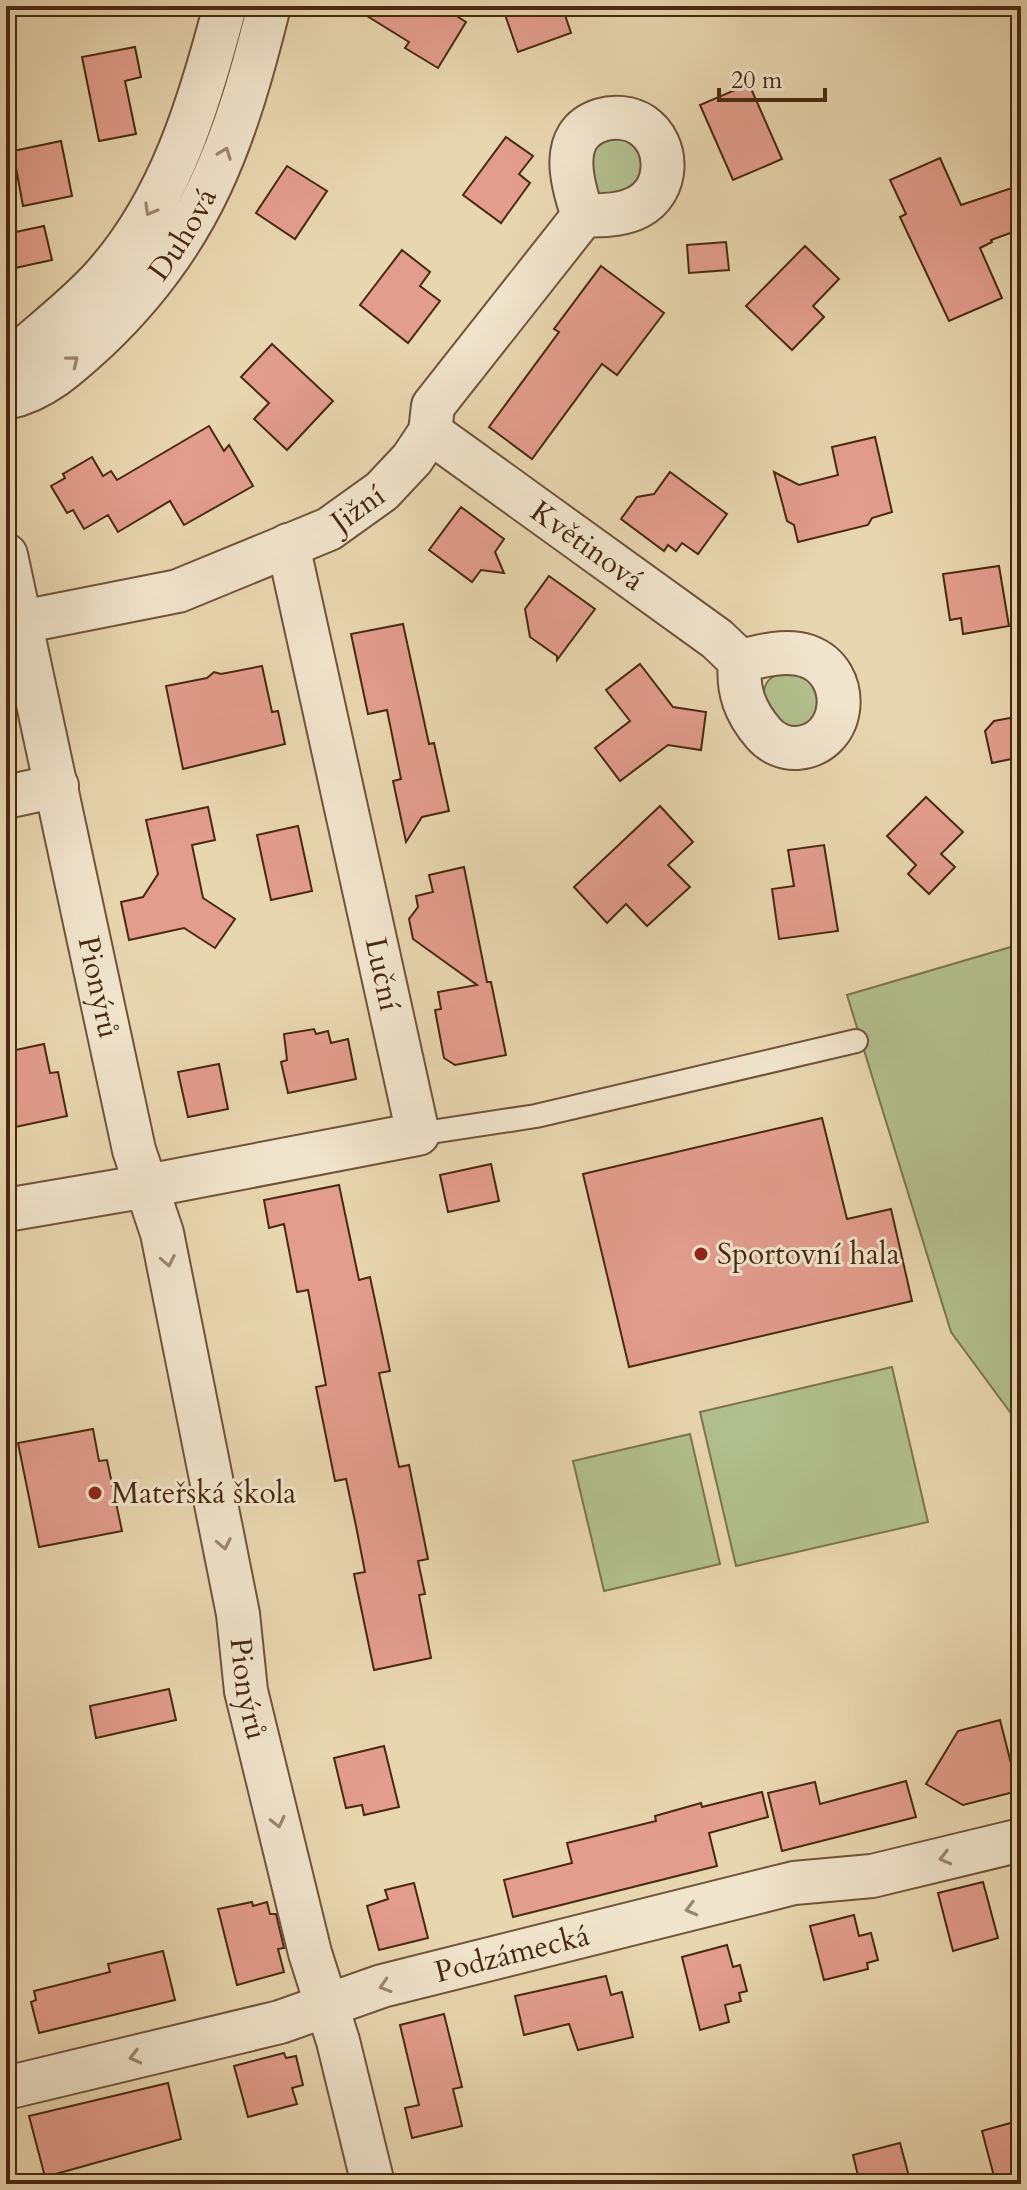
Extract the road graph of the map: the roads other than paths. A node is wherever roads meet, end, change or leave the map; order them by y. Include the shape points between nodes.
1 (225, 6) edge
2 (269, 6) edge
3 (583, 216) dead end
4 (6, 365) edge
5 (6, 398) edge
6 (430, 432) junction
7 (288, 545) junction
8 (6, 555) edge
9 (14, 623) edge
10 (740, 661) dead end
11 (57, 786) junction
12 (6, 797) edge
13 (856, 1041) dead end
14 (418, 1134) junction
15 (147, 1186) junction
16 (6, 1210) edge
17 (1021, 1840) edge
18 (328, 2006) junction
19 (6, 2088) edge
20 (373, 2184) edge

1 -> 4 street, Duhová via 184,137 139,229 102,278
5 -> 2 street, Duhová via 47,382 85,351 143,293 187,232 212,186 252,74
3 - 6 street, Jižní via 433,406
6 - 7 street, Jižní via 382,491 329,529
6 - 10 street, Květinová via 717,639
7 - 9 street, Jižní via 178,591
7 - 14 street, Luční
8 - 9 street, Pionýrů
9 - 11 street, Pionýrů
11 - 12 street
11 - 15 street, Pionýrů via 134,1150
13 - 14 lane via 536,1116
14 - 15 street
15 - 16 street
15 -> 18 street, Pionýrů via 162,1233 238,1614 246,1691 310,1953
17 -> 18 street, Podzámecká via 872,1876 794,1883 382,1986
18 -> 19 street, Podzámecká
18 - 20 street, Pionýrů

